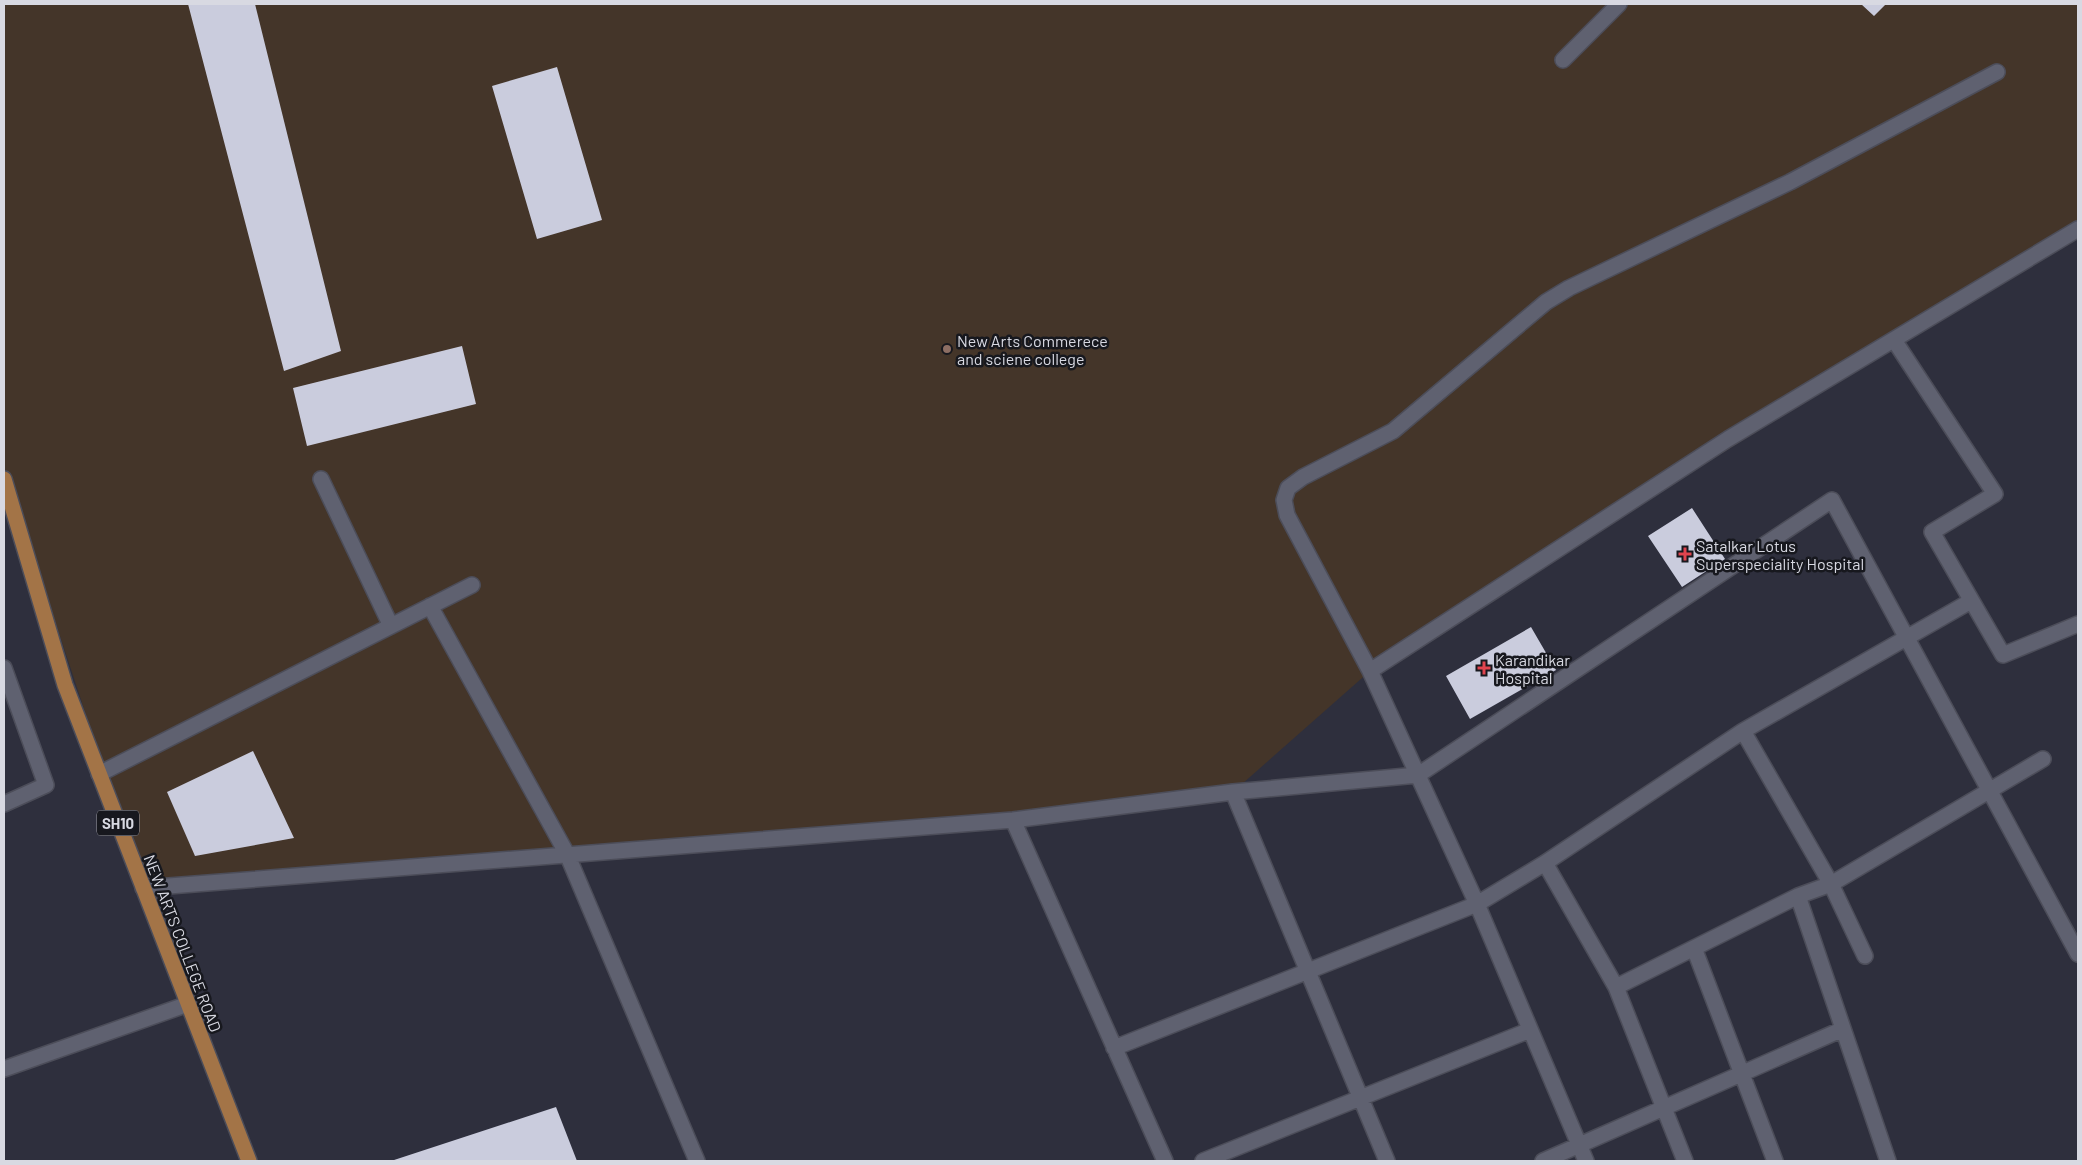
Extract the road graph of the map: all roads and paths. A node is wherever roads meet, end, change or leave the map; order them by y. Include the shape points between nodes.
1 (1619, 4) edge
2 (1563, 60) dead end
3 (1997, 72) dead end
4 (2078, 228) edge
5 (1894, 340) junction
6 (322, 478) dead end
7 (4, 480) edge
8 (472, 586) dead end
9 (1971, 600) junction
10 (430, 606) junction
11 (2078, 624) edge
12 (391, 626) junction
13 (1908, 637) junction
14 (4, 668) edge
15 (1370, 671) junction
16 (1743, 731) junction
17 (2043, 758) dead end
18 (99, 774) junction
19 (1418, 775) junction
20 (1991, 791) junction
21 (1233, 792) junction
22 (4, 804) edge
23 (1012, 820) junction
24 (567, 854) junction
25 (1545, 863) junction
26 (1831, 884) junction
27 (143, 888) junction
28 (1798, 896) junction
29 (1477, 904) junction
30 (1694, 948) junction
31 (2078, 954) edge
32 (1865, 956) dead end
33 (1308, 972) junction
34 (1616, 987) junction
35 (188, 1004) junction
36 (1843, 1029) junction
37 (1530, 1030) junction
38 (1114, 1048) junction
39 (4, 1069) edge
40 (1741, 1073) junction
41 (1360, 1098) junction
42 (1663, 1107) junction
43 (1580, 1146) junction
44 (249, 1161) edge
45 (697, 1161) edge
46 (1165, 1161) edge
47 (1203, 1161) edge
48 (1387, 1161) edge
49 (1543, 1161) edge
50 (1586, 1161) edge
51 (1685, 1161) edge
52 (1775, 1161) edge
53 (1888, 1161) edge

1 - 2 street
3 - 15 street via 1790,182 1569,288 1546,302 1393,431 1303,477 1288,488 1284,500 1287,515
4 - 5 street
5 - 9 street via 1995,494 1932,532
5 - 15 street via 1728,439
6 - 12 street
7 - 18 main road, NEW ARTS COLLEGE ROAD / SH10 via 65,685
8 - 10 street
9 - 11 street via 2003,655
9 - 13 street
10 - 12 street
10 - 24 street
12 - 18 street
13 - 16 street
13 - 19 street via 1832,500
13 - 20 street
14 - 22 street via 46,785
15 - 19 street
16 - 25 street
16 - 26 street
17 - 20 street
18 - 27 main road, NEW ARTS COLLEGE ROAD / SH10
19 - 21 street
19 - 29 street
20 - 26 street
20 - 31 street
21 - 23 street
21 - 33 street
23 - 24 street
23 - 38 street
24 - 27 street
24 - 45 street
25 - 29 street
25 - 34 street
26 - 28 street
26 - 32 street
27 - 35 main road, NEW ARTS COLLEGE ROAD / SH10
28 - 30 street
28 - 36 street
29 - 33 street
29 - 37 street
30 - 34 street
30 - 40 street
33 - 38 street
33 - 41 street
34 - 42 street
35 - 39 street
35 - 44 main road, NEW ARTS COLLEGE ROAD / SH10
36 - 40 street
36 - 53 street
37 - 41 street
37 - 43 street
38 - 46 street
40 - 42 street
40 - 52 street
41 - 47 street
41 - 48 street
42 - 43 street
42 - 51 street
43 - 49 street
43 - 50 street

